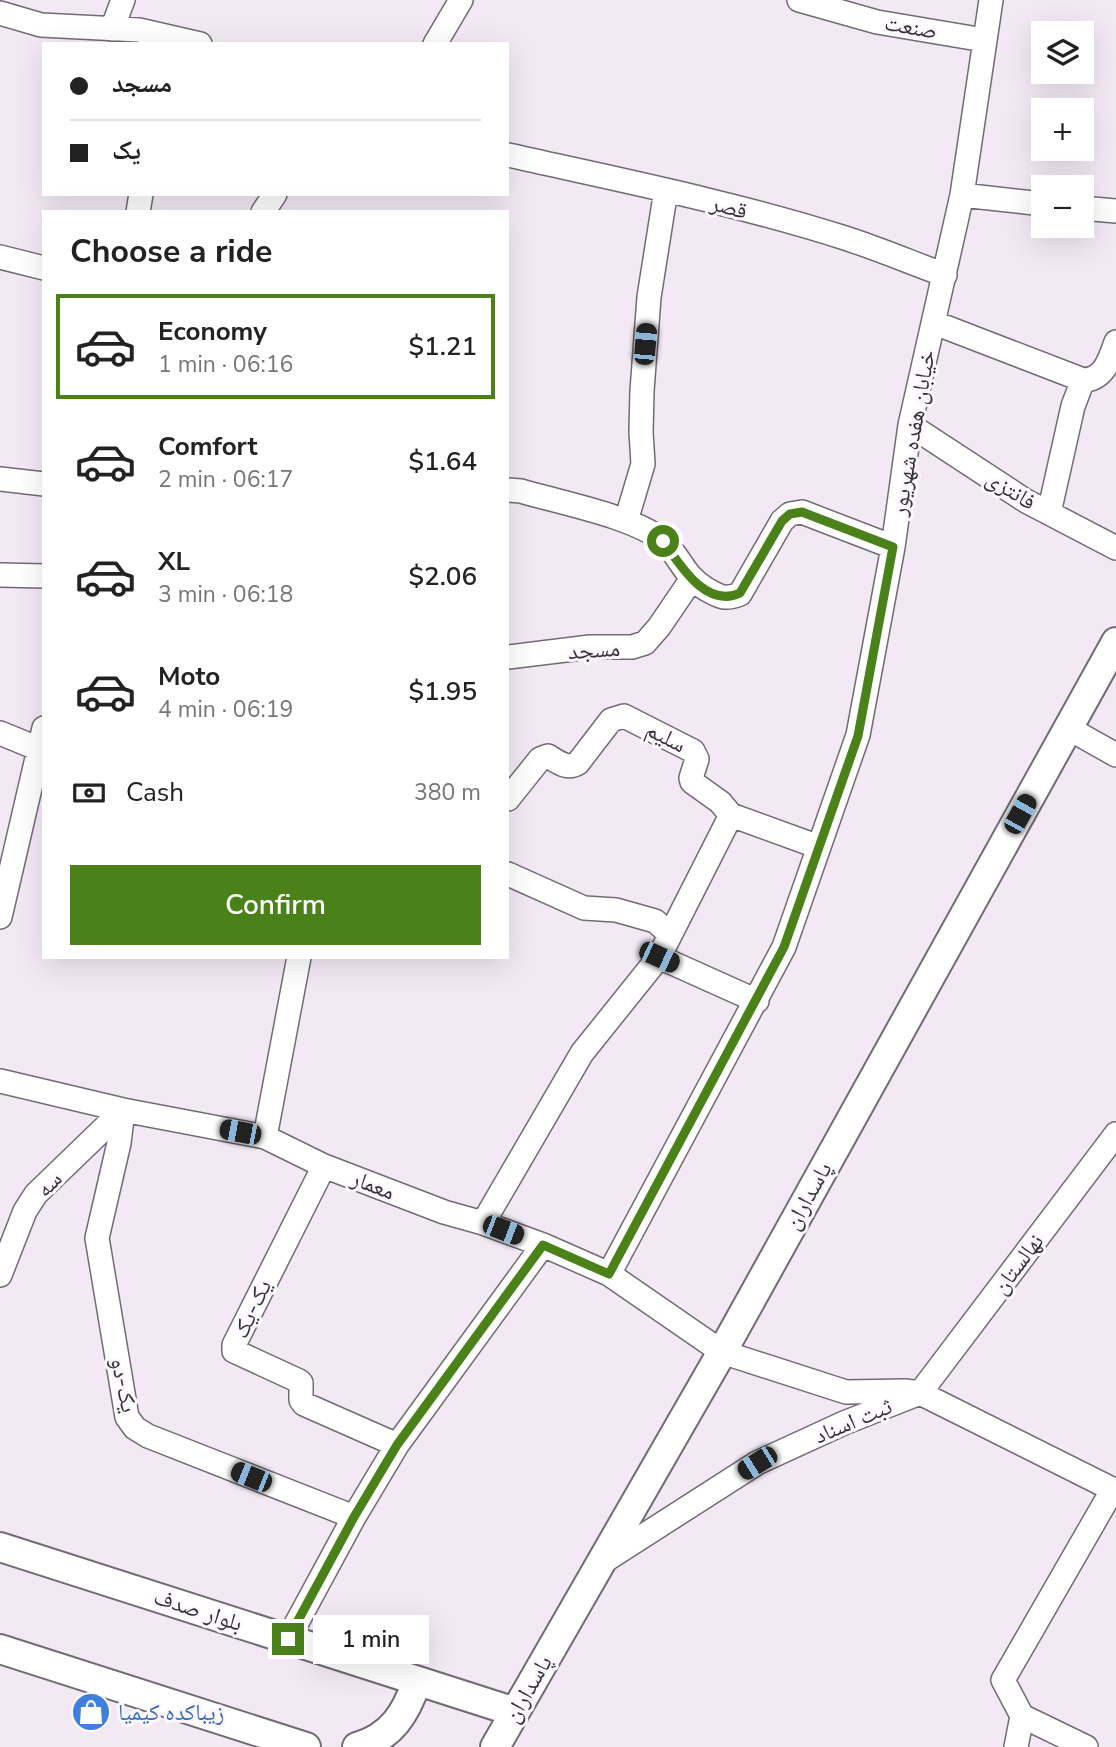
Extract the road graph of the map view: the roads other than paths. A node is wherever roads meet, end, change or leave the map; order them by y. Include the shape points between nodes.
1 (123, 0) edge
2 (461, 0) edge
3 (799, 0) edge
4 (991, 0) edge
5 (0, 13) edge
6 (113, 29) junction
7 (138, 37) edge
8 (984, 40) junction
9 (182, 42) edge
10 (436, 42) edge
11 (509, 155) edge
12 (666, 190) junction
13 (962, 195) junction
14 (1031, 203) edge
15 (1094, 209) edge
16 (1116, 211) edge
17 (0, 257) edge
18 (42, 268) edge
19 (945, 275) junction
20 (934, 323) junction
21 (1115, 348) edge
22 (1083, 380) junction
23 (910, 425) junction
24 (0, 479) edge
25 (42, 484) edge
26 (509, 490) edge
27 (1049, 513) junction
28 (626, 521) junction
29 (893, 547) junction
30 (1116, 548) edge
31 (0, 575) edge
32 (42, 576) edge
33 (691, 580) junction
34 (1116, 642) edge
35 (509, 657) edge
36 (1068, 728) junction
37 (0, 733) edge
38 (42, 744) edge
39 (1116, 755) edge
40 (509, 798) edge
41 (732, 816) junction
42 (819, 847) junction
43 (509, 874) edge
44 (0, 917) edge
45 (670, 934) junction
46 (659, 957) junction
47 (299, 959) edge
48 (757, 1001) junction
49 (0, 1081) edge
50 (123, 1110) junction
51 (1116, 1134) edge
52 (265, 1137) junction
53 (324, 1166) junction
54 (483, 1223) junction
55 (543, 1245) junction
56 (609, 1274) junction
57 (0, 1275) edge
58 (722, 1352) junction
59 (920, 1393) junction
60 (397, 1445) junction
61 (1114, 1490) edge
62 (354, 1517) junction
63 (0, 1547) edge
64 (600, 1563) junction
65 (288, 1639) junction
66 (0, 1649) edge
67 (417, 1681) junction
68 (515, 1712) junction
69 (1022, 1716) junction
70 (306, 1747) edge
71 (358, 1747) edge
72 (495, 1747) edge
73 (1016, 1747) edge
74 (1086, 1747) edge

1 - 6 street
2 - 10 street
3 - 8 street, صنعت via 877,22
4 - 8 street, خیابان هفده شهریور
5 - 6 street via 41,26
6 - 7 street
7 - 9 street
8 - 13 street, خیابان هفده شهریور
11 - 12 street, قصر
12 - 19 street, قصر via 846,238
12 - 28 street via 649,297 641,405 643,464
13 - 14 street
13 - 19 street, خیابان هفده شهریور
15 - 16 street
17 - 18 street
19 - 20 street, خیابان هفده شهریور
20 - 22 street
20 - 23 street, خیابان هفده شهریور
21 - 22 street via 1100,375
22 - 27 street
23 - 27 street, فانتزی
23 - 29 street, خیابان هفده شهریور
24 - 25 street
26 - 28 street
27 - 30 street, فانتزی
28 - 33 street via 663,541
29 - 33 street via 802,512 782,521 740,593 721,598
29 - 42 street, خیابان هفده شهریور via 858,736
31 - 32 street
33 - 35 street, مسجد via 645,643
34 - 36 street, پاسداران
36 - 39 street
36 - 58 street, پاسداران
37 - 38 street
38 - 44 street
40 - 41 street, سلیم via 540,760 548,756 572,767 611,720 624,716 693,751 697,759 692,782
41 - 42 street, سلیم
41 - 45 street
42 - 48 street, خیابان هفده شهریور via 784,947
43 - 45 street via 584,908 617,910 655,921
45 - 46 street
46 - 48 street
46 - 54 street via 582,1053
47 - 52 street
48 - 56 street, خیابان هفده شهریور
49 - 50 street, معمار
50 - 52 street, معمار
50 - 57 street, سه via 36,1194
50 - 62 street, یک-دو via 97,1238 127,1417 148,1436
51 - 59 street, نهالستان
52 - 53 street, معمار
53 - 54 street, معمار
53 - 60 street, یک-یک via 234,1350 299,1381 304,1404
54 - 55 street, معمار
55 - 56 street, معمار
55 - 60 street
56 - 58 street, معمار
58 - 59 street, معمار via 846,1392
58 - 64 street, پاسداران
59 - 61 street, ثبت اسناد
59 - 64 street, ثبت اسناد via 757,1463
60 - 62 street
61 - 69 street via 1003,1680
62 - 65 street
63 - 65 street, بلوار صدف
64 - 68 street, پاسداران
65 - 67 street, بلوار صدف
66 - 70 street
67 - 68 street, بلوار صدف
67 - 71 street via 400,1720 385,1734
68 - 72 street, پاسداران
69 - 73 street
69 - 74 street

